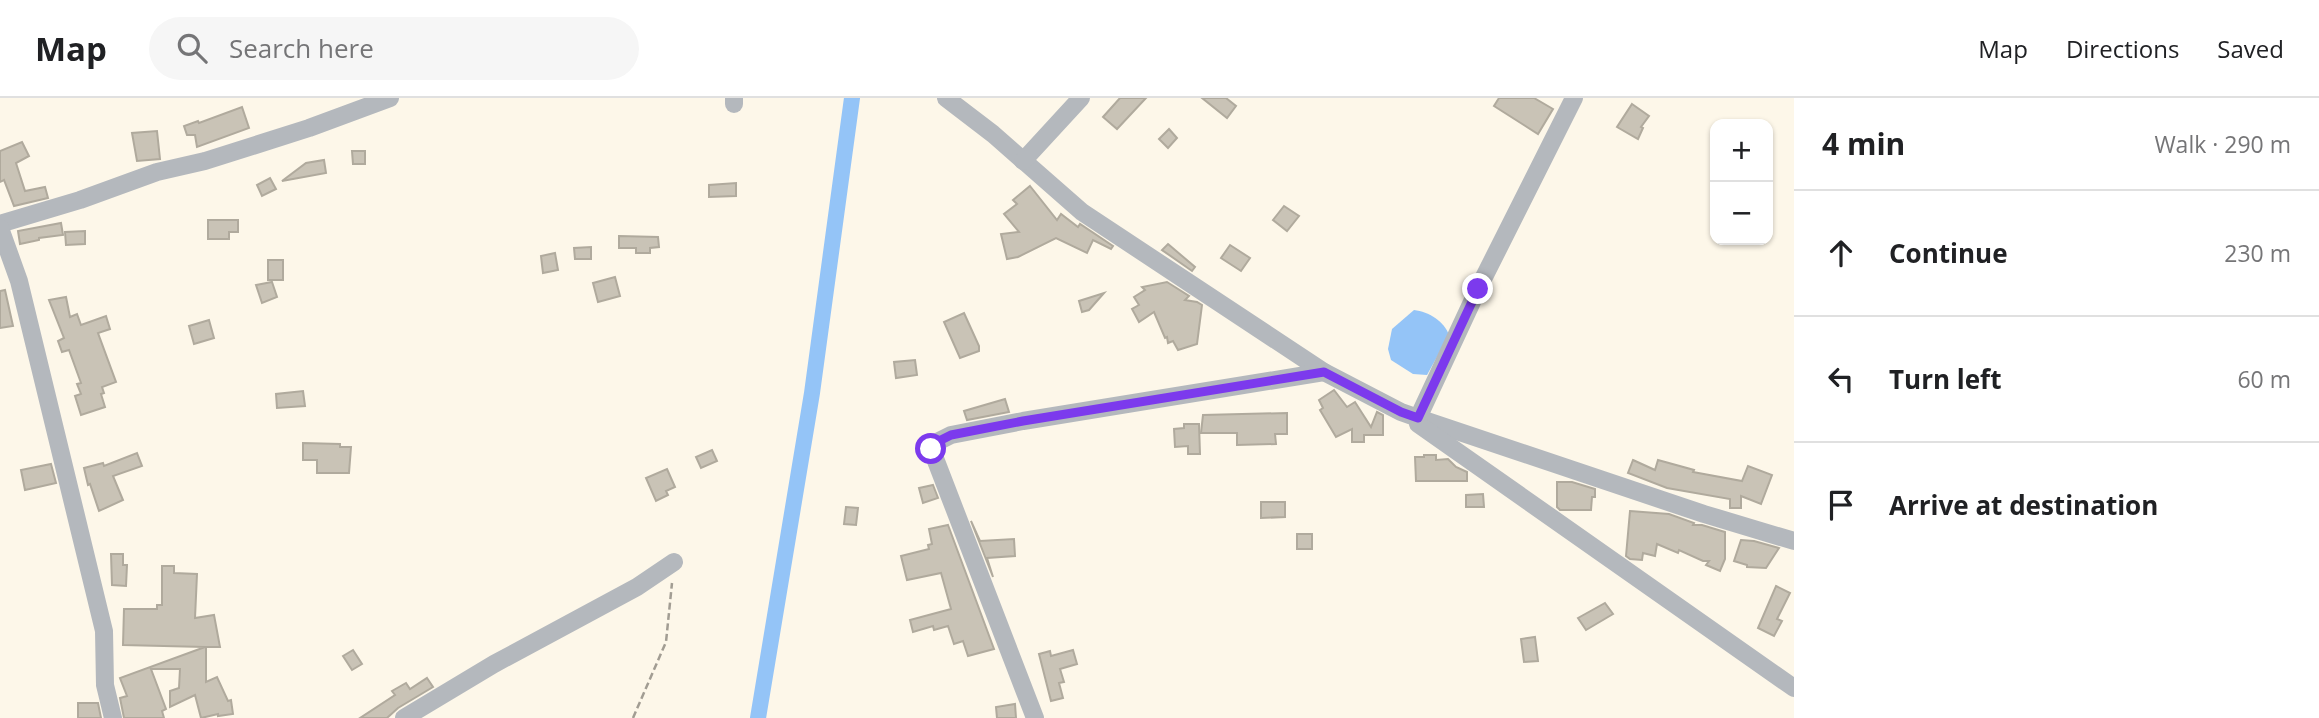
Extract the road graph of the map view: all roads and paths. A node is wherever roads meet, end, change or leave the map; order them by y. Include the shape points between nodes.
1 (390, 98) edge
2 (946, 98) edge
3 (1081, 98) edge
4 (1574, 98) edge
5 (1023, 161) junction
6 (0, 226) edge
7 (1324, 372) junction
8 (1401, 412) junction
9 (1418, 418) junction
10 (1794, 541) edge
11 (674, 562) joint
12 (1794, 688) edge
13 (113, 718) edge
14 (404, 718) edge
15 (633, 718) edge
16 (1035, 718) edge

1 - 6 street
2 - 5 street
3 - 5 street
4 - 9 street
5 - 7 street via 1082,212
6 - 13 street via 19,281 104,631 104,685
7 - 8 street
7 - 16 street via 951,435 931,449
8 - 9 street
8 - 12 street
9 - 10 street
11 - 14 street
11 - 15 path via 666,642

